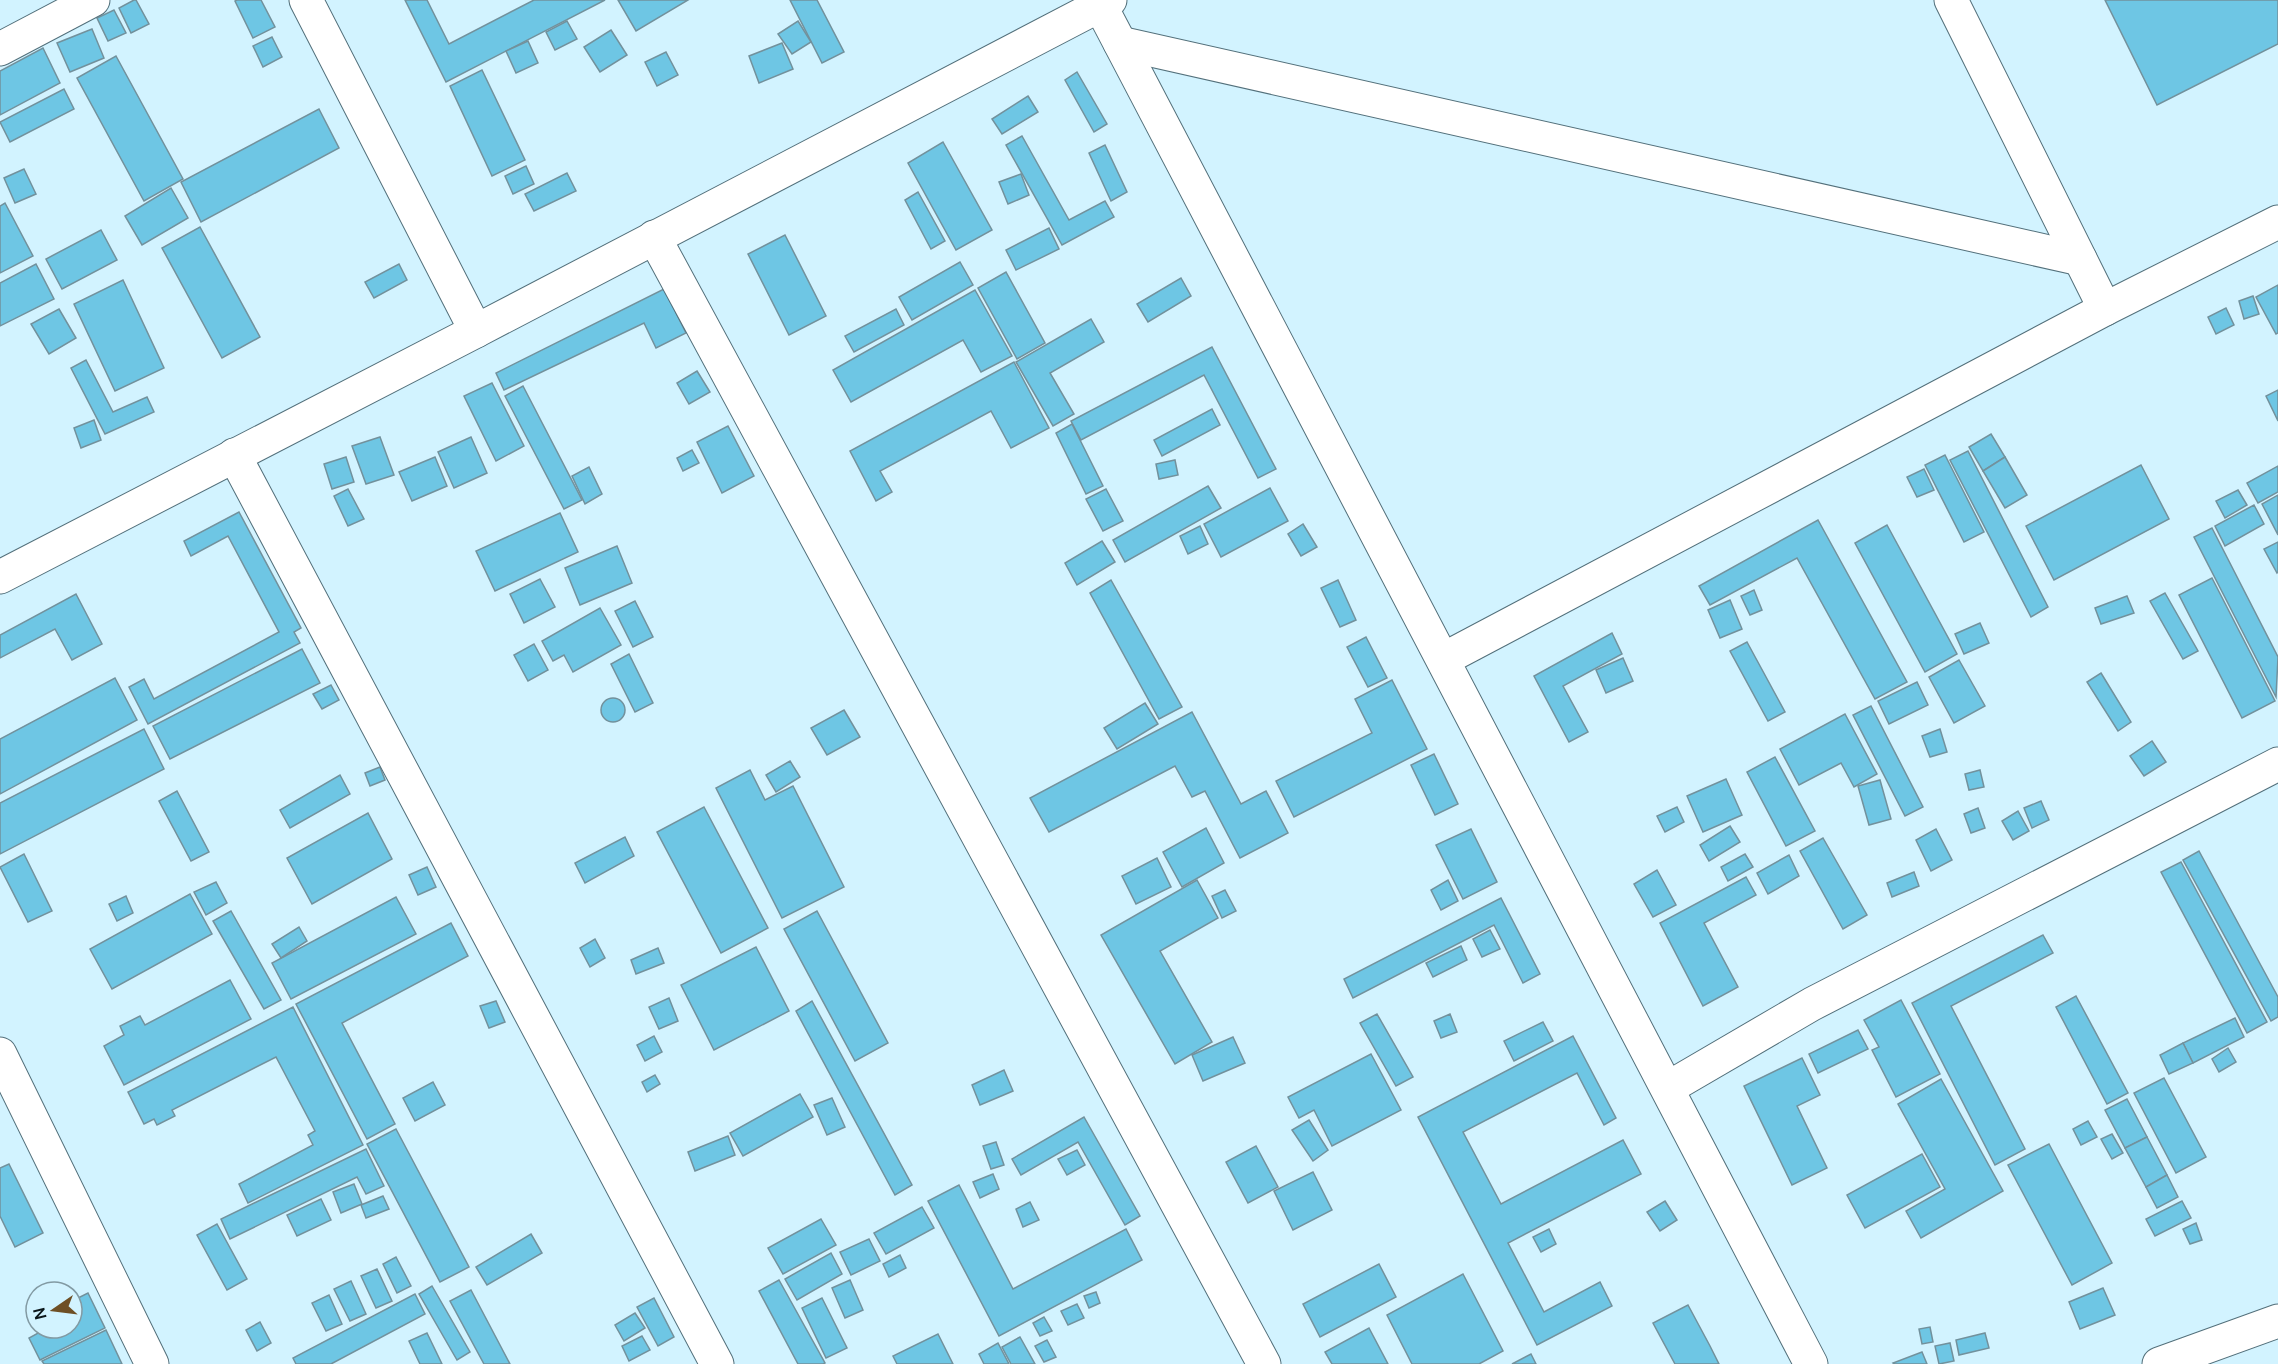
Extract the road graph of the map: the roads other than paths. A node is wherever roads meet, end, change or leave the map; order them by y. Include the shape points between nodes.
1 (93, 0) edge
2 (306, 0) edge
3 (1951, 0) edge
4 (1105, 3) edge
5 (1120, 43) junction
6 (0, 49) edge
7 (2278, 222) edge
8 (654, 237) junction
9 (2080, 259) junction
10 (2105, 309) junction
11 (476, 331) junction
12 (234, 455) junction
13 (0, 577) edge
14 (1444, 659) junction
15 (2278, 764) edge
16 (0, 1054) edge
17 (1668, 1088) junction
18 (2278, 1321) edge
19 (152, 1364) edge
20 (717, 1364) edge
21 (1264, 1364) edge
22 (1812, 1364) edge
23 (2159, 1364) edge

1 - 6 street
2 - 11 street
3 - 9 street
4 - 5 street
4 - 8 street
5 - 9 street
5 - 14 street
7 - 10 street
8 - 11 street
8 - 21 street
9 - 10 street
10 - 14 street
11 - 12 street
12 - 13 street
12 - 20 street
14 - 17 street
15 - 17 street via 1812,1004
16 - 19 street
17 - 22 street
18 - 23 street

